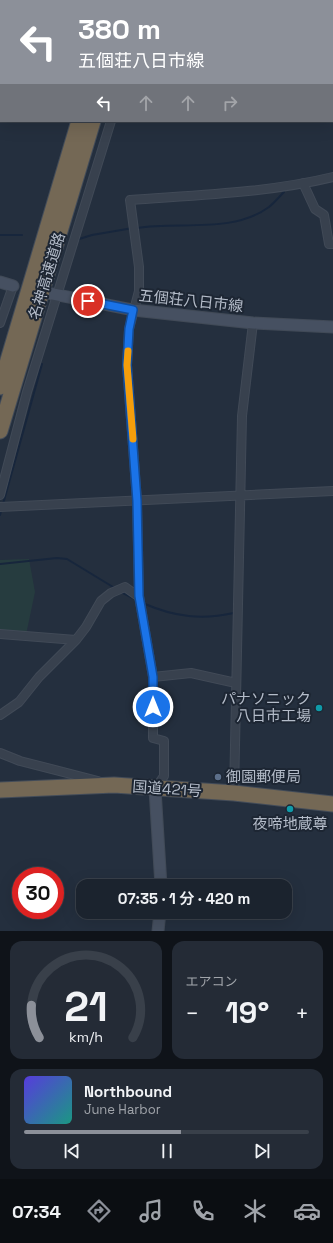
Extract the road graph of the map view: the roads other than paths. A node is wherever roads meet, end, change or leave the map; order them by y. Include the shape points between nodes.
1 (79, 122) edge
2 (93, 122) edge
3 (111, 122) edge
4 (333, 177) edge
5 (303, 183) junction
6 (333, 244) edge
7 (0, 282) edge
8 (12, 286) joint
9 (53, 294) junction
10 (133, 310) junction
11 (0, 323) edge
12 (253, 324) junction
13 (333, 327) edge
14 (0, 388) edge
15 (0, 431) edge
16 (333, 491) edge
17 (0, 495) edge
18 (239, 496) junction
19 (137, 501) junction
20 (0, 507) edge
21 (139, 597) junction
22 (0, 634) edge
23 (76, 640) junction
24 (153, 677) junction
25 (236, 683) junction
26 (0, 715) edge
27 (0, 753) edge
28 (114, 785) junction
29 (154, 789) junction
30 (0, 790) edge
31 (234, 793) junction
32 (333, 804) edge
33 (160, 879) edge
34 (159, 919) edge
35 (158, 931) edge

1 - 14 highway, 名神高速道路
2 - 15 highway, 名神高速道路
3 - 9 street
4 - 5 street
5 - 6 street via 315,209 324,215 328,244
5 - 10 street via 193,196 130,200 139,267 139,291
7 - 8 main road
8 - 11 street
9 - 10 main road, 五個荘八日市線
9 - 17 street
10 - 12 main road, 五個荘八日市線
10 - 19 street via 127,365
12 - 13 main road, 五個荘八日市線
12 - 18 street via 242,416
16 - 18 street
18 - 19 street
18 - 25 street
19 - 20 street
19 - 21 street
21 - 23 street via 125,587 111,593 101,600
21 - 24 street
22 - 23 street
23 - 26 street via 38,677 19,702
24 - 25 street via 191,673
24 - 29 street via 153,738 164,740 164,776
25 - 31 street
27 - 28 street
28 - 29 highway, 国道421号
28 - 30 highway, 国道421号
29 - 31 highway, 国道421号
29 - 33 main road
31 - 32 highway, 国道421号
34 - 35 main road

